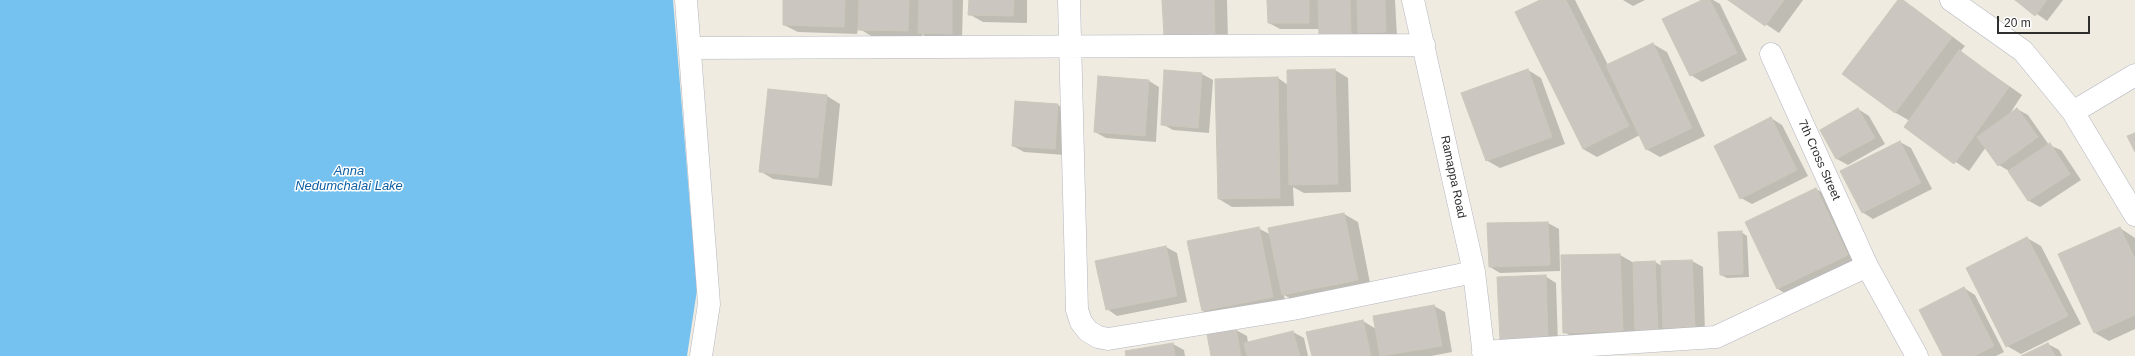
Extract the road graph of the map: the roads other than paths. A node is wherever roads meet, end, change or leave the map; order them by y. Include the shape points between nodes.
1 (686, 0) edge
2 (1069, 0) edge
3 (1413, 0) edge
4 (1951, 0) edge
5 (1424, 45) junction
6 (1070, 46) junction
7 (690, 48) junction
8 (1771, 54) dead end
9 (2135, 76) edge
10 (2073, 112) junction
11 (2135, 215) edge
12 (1867, 266) junction
13 (1474, 272) junction
14 (1483, 354) edge
15 (701, 356) edge
16 (1917, 356) edge

1 - 7 street
2 - 6 street
3 - 5 street, Ramappa Road
4 - 10 street via 2023,51
5 - 6 street
5 - 13 street, Ramappa Road
6 - 7 street
6 - 13 street via 1077,310 1081,322 1088,331 1098,337 1108,339 1293,309
7 - 15 street via 709,304
8 - 12 street, 7th Cross Street
9 - 10 street
10 - 11 street
12 - 14 street via 1716,337
12 - 16 street, 7th Cross Street
13 - 14 street, Ramappa Road

